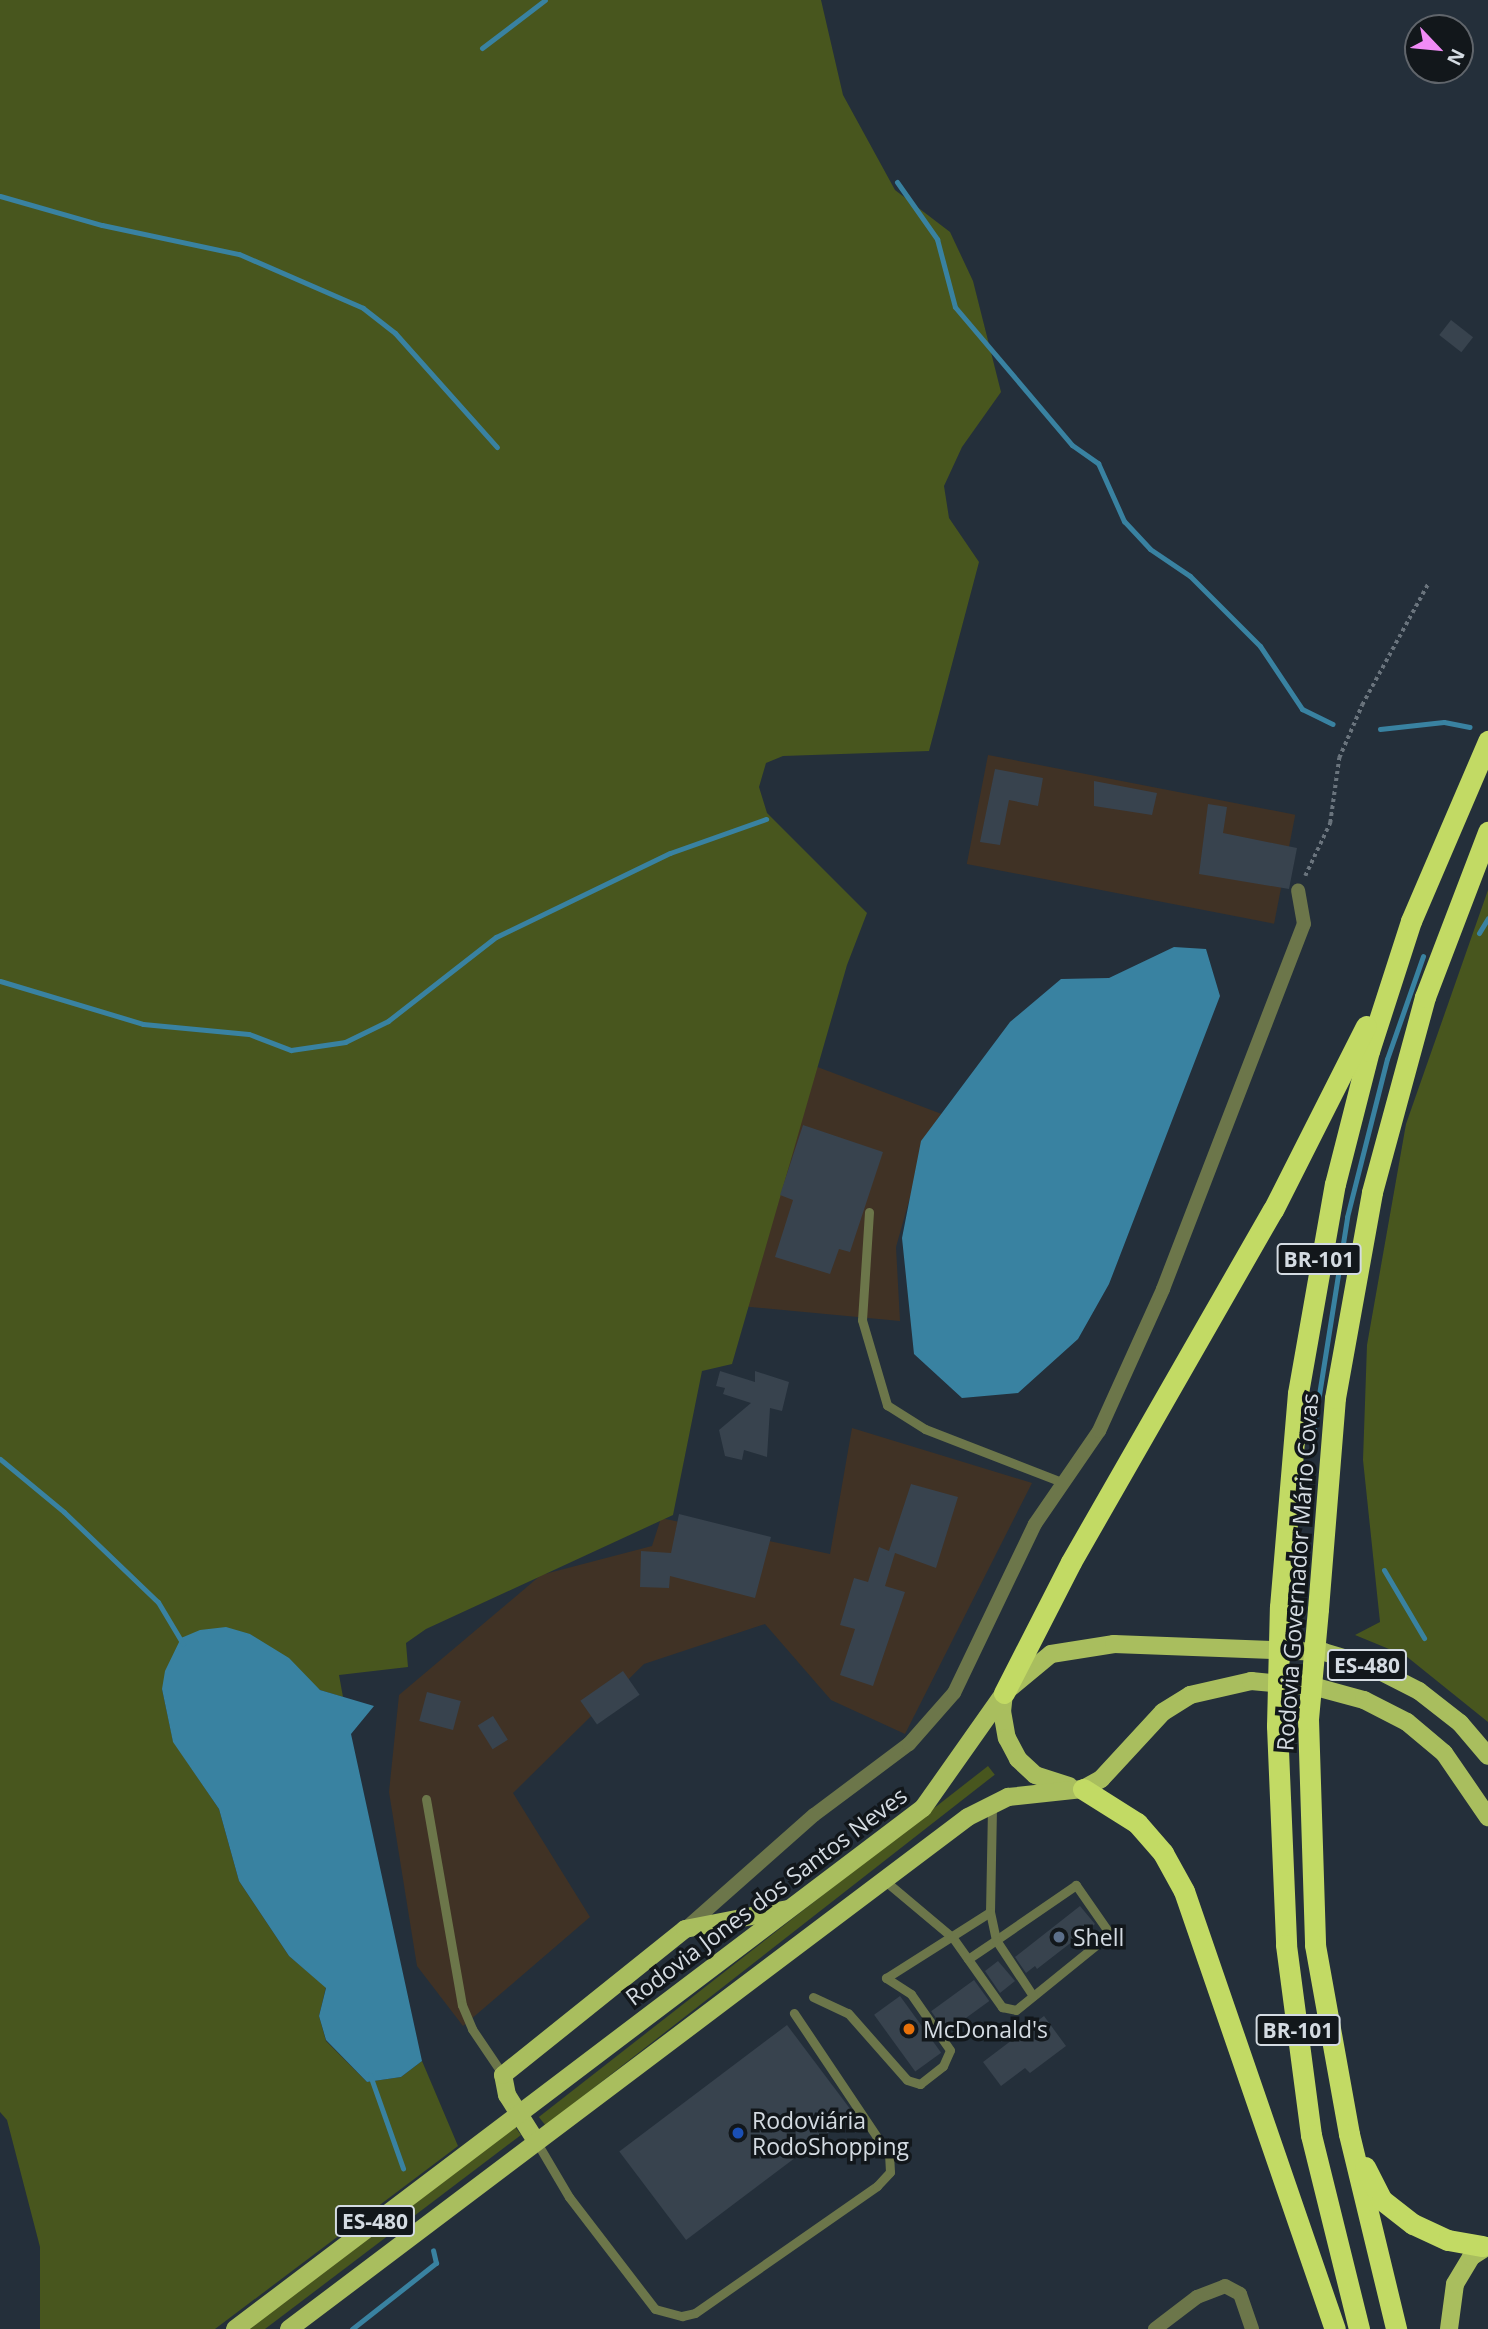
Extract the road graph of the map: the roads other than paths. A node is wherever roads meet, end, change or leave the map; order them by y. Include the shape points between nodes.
1 (1488, 741) edge
2 (1488, 832) edge
3 (1298, 891) road end
4 (1411, 921) junction
5 (869, 1212) dead end
6 (1064, 1483) junction
7 (1004, 1693) junction
8 (1488, 1756) edge
9 (1083, 1789) junction
10 (426, 1799) dead end
11 (992, 1803) junction
12 (1488, 1817) edge
13 (883, 1879) junction
14 (791, 1909) junction
15 (990, 1912) junction
16 (685, 1929) junction
17 (953, 1938) junction
18 (996, 1940) junction
19 (968, 1959) junction
20 (1033, 1996) junction
21 (813, 1997) dead end
22 (794, 2013) dead end
23 (503, 2075) junction
24 (517, 2115) junction
25 (1349, 2133) junction
26 (536, 2141) junction
27 (1485, 2246) edge
28 (234, 2329) edge
29 (289, 2329) edge
30 (1155, 2329) edge
31 (1252, 2329) edge
32 (1335, 2329) edge
33 (1359, 2329) edge
34 (1395, 2329) edge
35 (1449, 2329) edge

1 - 4 highway, Rodovia Governador Mário Covas / BR-101
2 - 25 highway, Rodovia Governador Mário Covas / BR-101, bridge via 1425,998 1372,1192 1335,1398 1308,1719 1315,1945
3 - 6 street via 1304,925 1163,1289 1115,1401
4 - 7 highway via 1348,1063 1273,1210 1071,1562
4 - 33 highway, Rodovia Governador Mário Covas / BR-101, bridge via 1369,1051 1321,1251 1296,1405 1280,1607 1277,1726 1286,1945 1311,2135
5 - 6 lane via 862,1320 887,1405 925,1429
6 - 16 street via 1035,1524 970,1664 941,1712 909,1744 805,1823
7 - 8 main road, Rodovia Jones dos Santos Neves / ES-480 via 1051,1654 1114,1644 1324,1652 1370,1666 1419,1691 1461,1723
7 - 9 main road via 1007,1738 1018,1759 1035,1775
7 - 14 main road, Rodovia Jones dos Santos Neves / ES-480 via 923,1808
9 - 11 main road, ES-480
9 - 12 main road, ES-480 via 1115,1767 1174,1703 1211,1687 1251,1681 1316,1687 1386,1710 1444,1753
9 - 32 highway via 1137,1823 1163,1853 1184,1891
10 - 23 lane via 462,2005 472,2029
11 - 13 main road, ES-480
11 - 15 lane
13 - 17 lane
13 - 26 main road, ES-480 via 672,2043
14 - 16 main road
14 - 24 main road, Rodovia Jones dos Santos Neves / ES-480
15 - 17 lane
15 - 18 lane
16 - 23 main road
17 - 19 lane
17 - 21 lane via 886,1978 911,1994 950,2050 943,2066 920,2084 907,2080 848,2013
18 - 19 lane
18 - 20 lane
18 - 20 lane via 1076,1885 1109,1930 1105,1942
19 - 20 lane via 1002,2007 1016,2010
22 - 26 lane via 889,2155 890,2172 877,2186 695,2313 682,2316 655,2309 569,2197
23 - 24 main road
24 - 26 main road
24 - 28 main road, Rodovia Jones dos Santos Neves / ES-480
25 - 27 highway via 1382,2200 1397,2213 1430,2233
25 - 34 highway, Rodovia Governador Mário Covas / BR-101
26 - 29 main road, ES-480
27 - 35 main road via 1455,2284
30 - 31 street via 1197,2297 1225,2286 1240,2294

